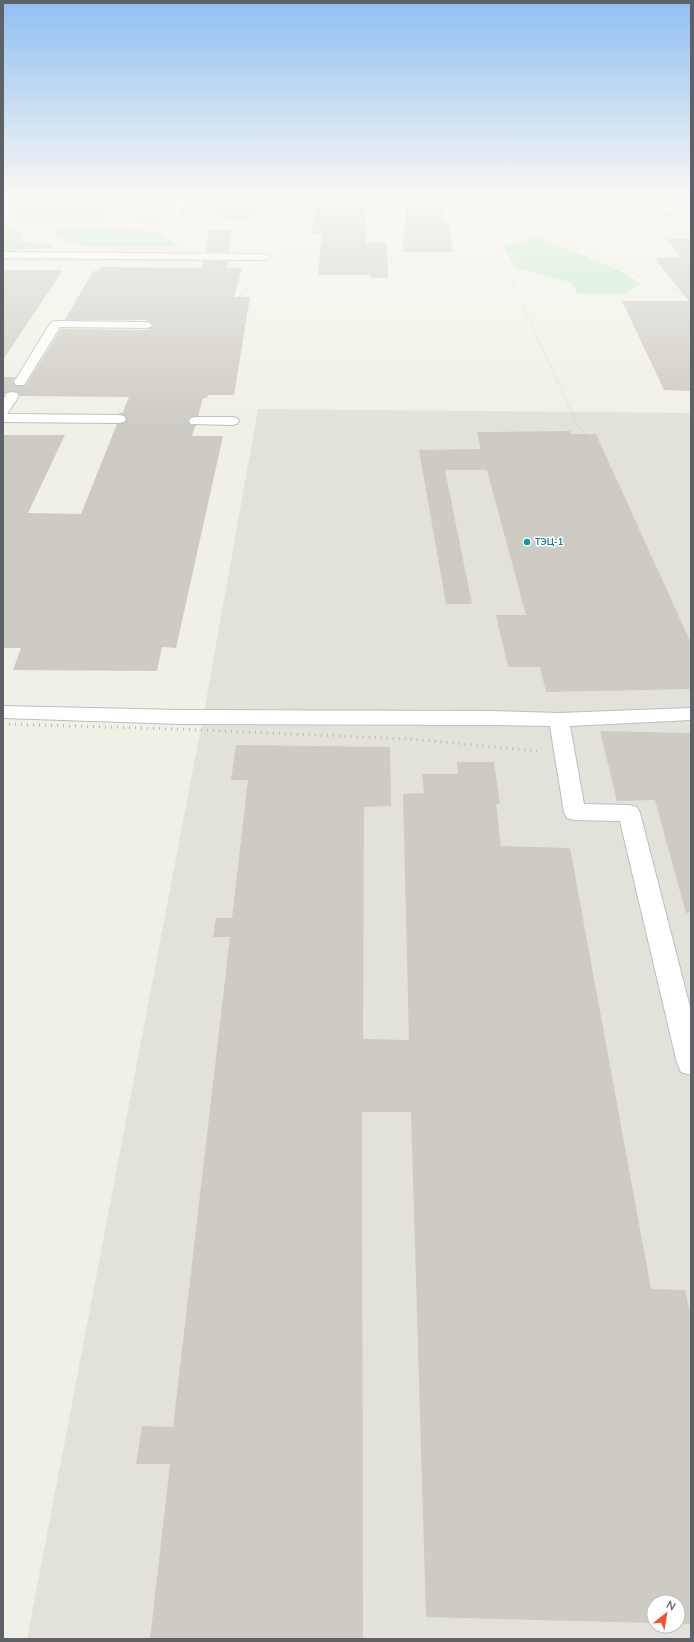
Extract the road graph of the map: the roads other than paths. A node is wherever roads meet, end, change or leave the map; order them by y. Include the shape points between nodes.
1 (146, 324) dead end
2 (20, 382) tunnel mouth
3 (12, 396) tunnel mouth
4 (3, 411) edge
5 (3, 418) edge
6 (119, 419) tunnel mouth
7 (196, 421) tunnel mouth
8 (232, 421) dead end
9 (3, 712) edge
10 (691, 714) edge
11 (559, 720) junction
12 (691, 1063) edge

1 - 2 street via 56,324
3 - 4 street
5 - 6 street
7 - 8 street
9 - 11 street via 180,717
10 - 11 street
11 - 12 street via 575,812 629,813

